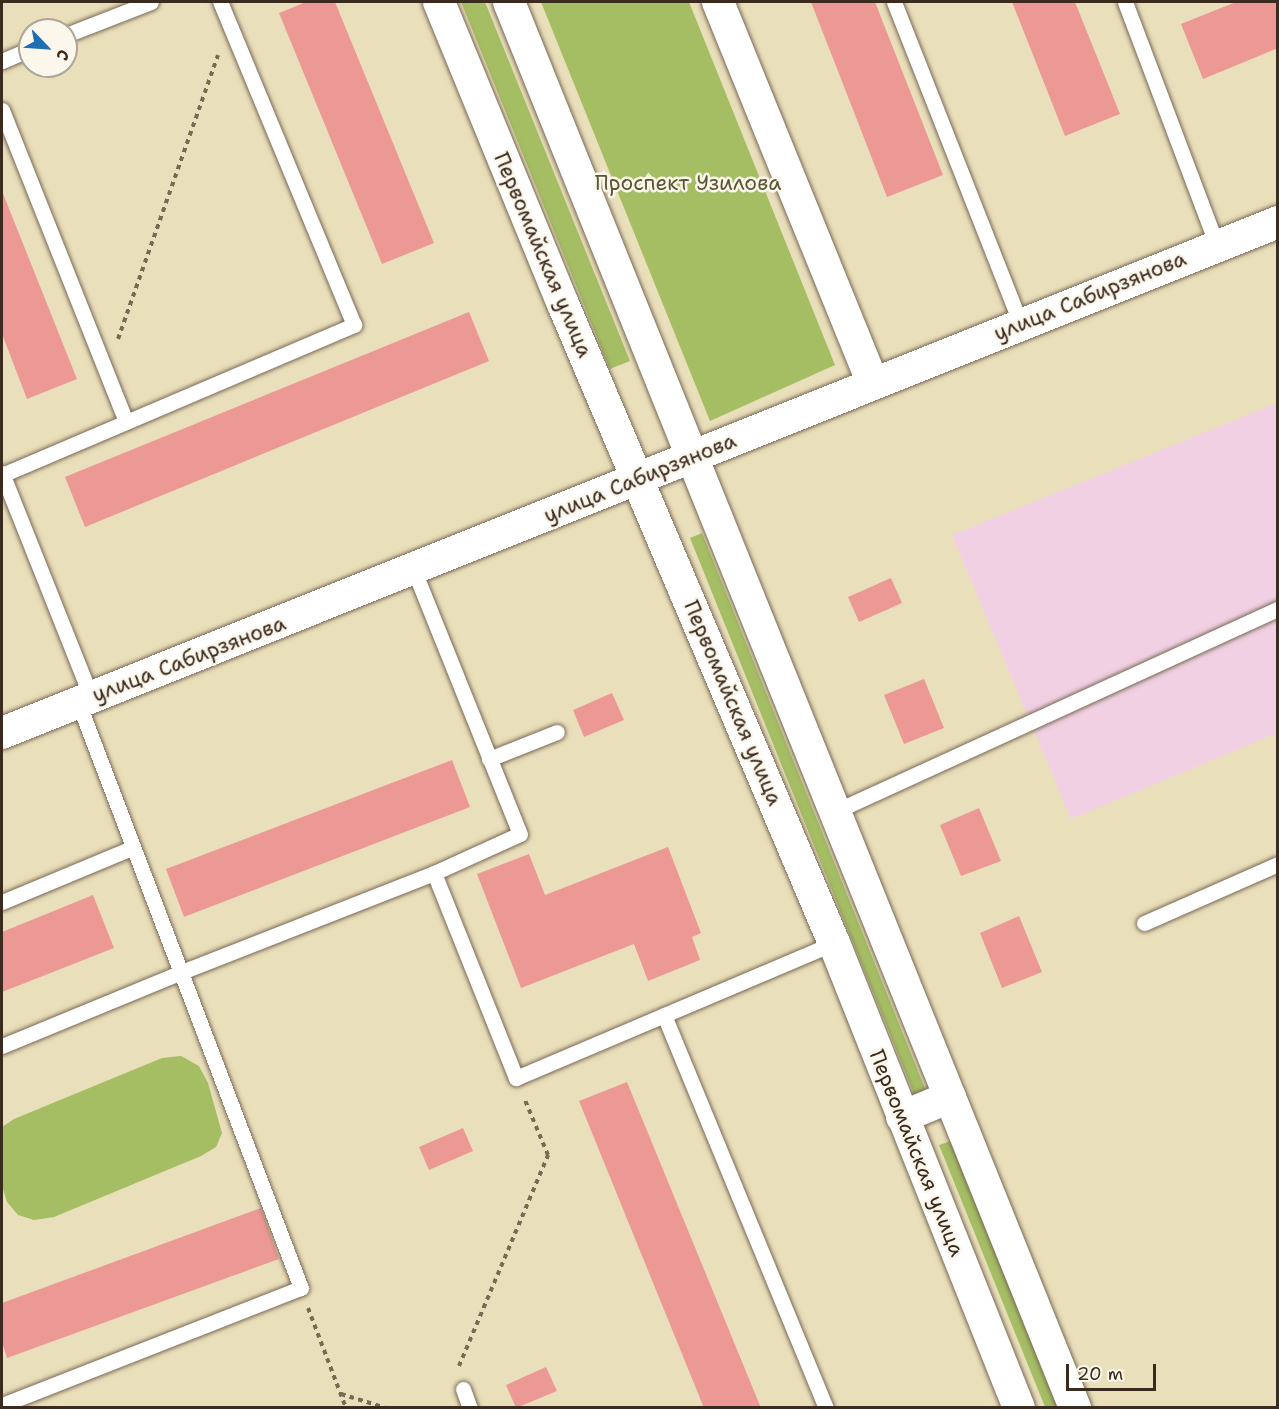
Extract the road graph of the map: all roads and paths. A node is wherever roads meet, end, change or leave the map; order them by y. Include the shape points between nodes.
1 (151, 2) edge
2 (220, 2) edge
3 (439, 2) edge
4 (509, 2) edge
5 (717, 2) edge
6 (894, 2) edge
7 (1127, 2) edge
8 (229, 23) junction
9 (78, 30) edge
10 (18, 54) edge
11 (2, 61) edge
12 (2, 110) edge
13 (1278, 222) edge
14 (1217, 245) junction
15 (1021, 324) junction
16 (106, 375) junction
17 (873, 383) junction
18 (126, 422) junction
19 (692, 456) junction
20 (2, 474) edge
21 (638, 478) junction
22 (414, 570) junction
23 (1278, 609) edge
24 (84, 700) junction
25 (557, 732) dead end
26 (2, 733) edge
27 (489, 759) junction
28 (836, 811) junction
29 (132, 848) junction
30 (1278, 864) edge
31 (435, 873) junction
32 (2, 902) edge
33 (1144, 923) dead end
34 (834, 943) junction
35 (179, 973) junction
36 (664, 1015) junction
37 (2, 1046) edge
38 (516, 1078) junction
39 (950, 1097) junction
40 (902, 1117) junction
41 (301, 1288) junction
42 (459, 1366) dead end
43 (463, 1389) dead end
44 (341, 1394) junction
45 (2, 1405) edge
46 (346, 1407) edge
47 (386, 1407) edge
48 (470, 1407) edge
49 (826, 1407) edge
50 (1019, 1407) edge
51 (1074, 1407) edge

1 - 9 lane
2 - 8 lane
3 - 21 street, Первомайская улица
4 - 19 street
5 - 17 street
6 - 15 lane
7 - 14 lane
8 - 16 path
8 - 18 lane via 354,325
10 - 11 lane
12 - 16 lane
13 - 14 street, улица Сабирзянова
14 - 15 street, улица Сабирзянова
15 - 17 street, улица Сабирзянова
16 - 18 lane
17 - 19 street, улица Сабирзянова
18 - 20 lane
19 - 21 street, улица Сабирзянова
19 - 28 street
20 - 24 lane
21 - 22 street, улица Сабирзянова
21 - 34 street, Первомайская улица
22 - 24 street, улица Сабирзянова
22 - 27 lane
23 - 28 lane
24 - 26 street, улица Сабирзянова
24 - 29 lane
25 - 27 lane
27 - 31 lane via 520,834
28 - 39 street
29 - 32 lane
29 - 35 lane
30 - 33 lane
31 - 35 lane
31 - 38 lane
34 - 36 lane
34 - 40 street, Первомайская улица
35 - 37 lane
35 - 41 lane
36 - 38 lane
36 - 49 lane
38 - 42 path via 548,1155
39 - 40 street
39 - 51 street
40 - 50 street, Первомайская улица
41 - 44 path
41 - 45 lane
43 - 48 lane
44 - 46 path
44 - 47 path

